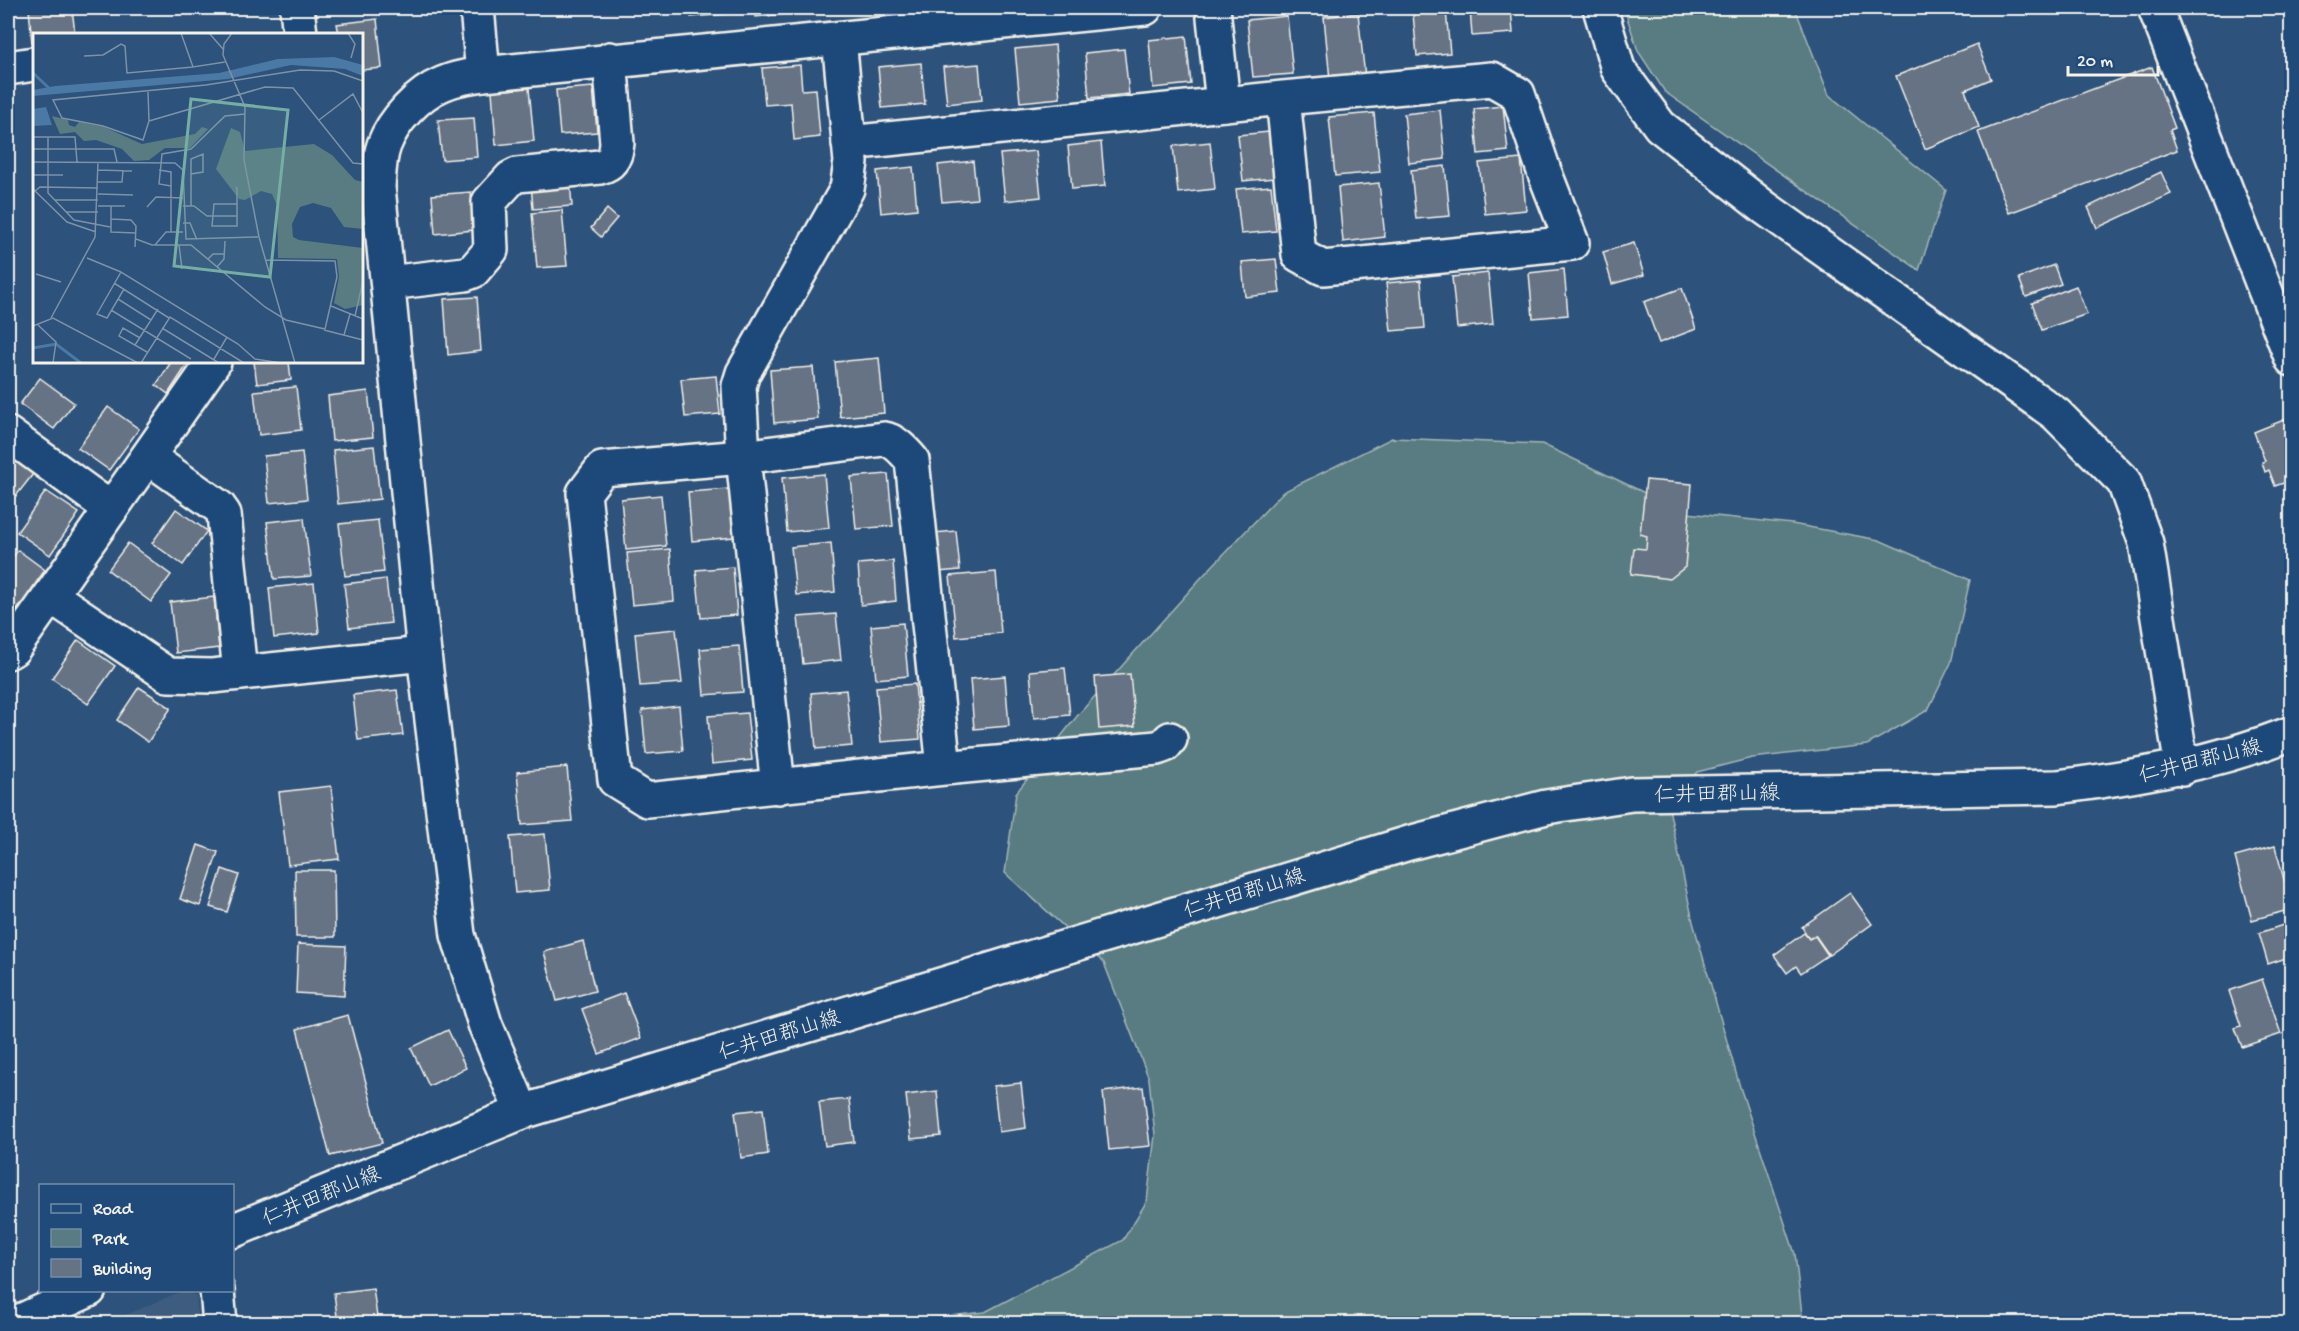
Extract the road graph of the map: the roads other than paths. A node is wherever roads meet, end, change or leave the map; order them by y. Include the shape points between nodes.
1 (297, 8) edge
2 (477, 8) edge
3 (1145, 8) edge
4 (1213, 8) edge
5 (1600, 8) edge
6 (2155, 8) edge
7 (949, 17) edge
8 (300, 33) edge
9 (839, 39) junction
10 (610, 59) junction
11 (33, 64) edge
12 (8, 68) edge
13 (483, 74) junction
14 (1283, 98) junction
15 (1223, 104) junction
16 (849, 143) junction
17 (388, 283) junction
18 (2292, 358) edge
19 (212, 363) edge
20 (8, 434) edge
21 (147, 457) junction
22 (743, 457) junction
23 (111, 509) junction
24 (51, 596) junction
25 (8, 652) edge
26 (424, 654) junction
27 (240, 673) junction
28 (2292, 733) edge
29 (1170, 739) dead end
30 (944, 768) junction
31 (2182, 768) junction
32 (778, 787) junction
33 (522, 1112) junction
34 (234, 1230) edge
35 (84, 1292) edge
36 (217, 1292) edge
37 (14, 1323) edge
38 (220, 1323) edge

1 - 8 street
2 - 13 street
3 - 7 street
4 - 15 street
5 - 31 street via 1618,69 1660,126 1765,208 2056,414 2124,482 2146,543
6 - 18 street
7 - 9 street
9 - 10 street
9 - 16 street
10 - 13 street
10 - 17 street via 617,143 612,161 600,167 511,178 489,202 491,250 473,271
11 - 12 street
13 - 17 street via 431,89 403,115 384,144 378,187
14 - 14 street via 1299,255 1323,268 1572,243 1518,93 1492,79
14 - 15 street
15 - 16 street
16 - 22 street via 847,189 740,380
17 - 26 street
19 - 21 street
20 - 23 street
21 - 23 street
21 - 27 street via 224,514
22 - 30 street via 884,439 912,460
22 - 32 street
22 - 32 street via 602,469 584,493 615,780 646,800
23 - 24 street
24 - 25 street
24 - 27 street via 168,675
26 - 27 street
26 - 33 street via 458,935 485,1024
28 - 31 street, 仁井田郡山線
29 - 30 street via 1157,748
30 - 32 street
31 - 33 street, 仁井田郡山線 via 2057,787 1632,794 1546,807 1284,880
33 - 34 street, 仁井田郡山線
35 - 37 street
36 - 38 street

